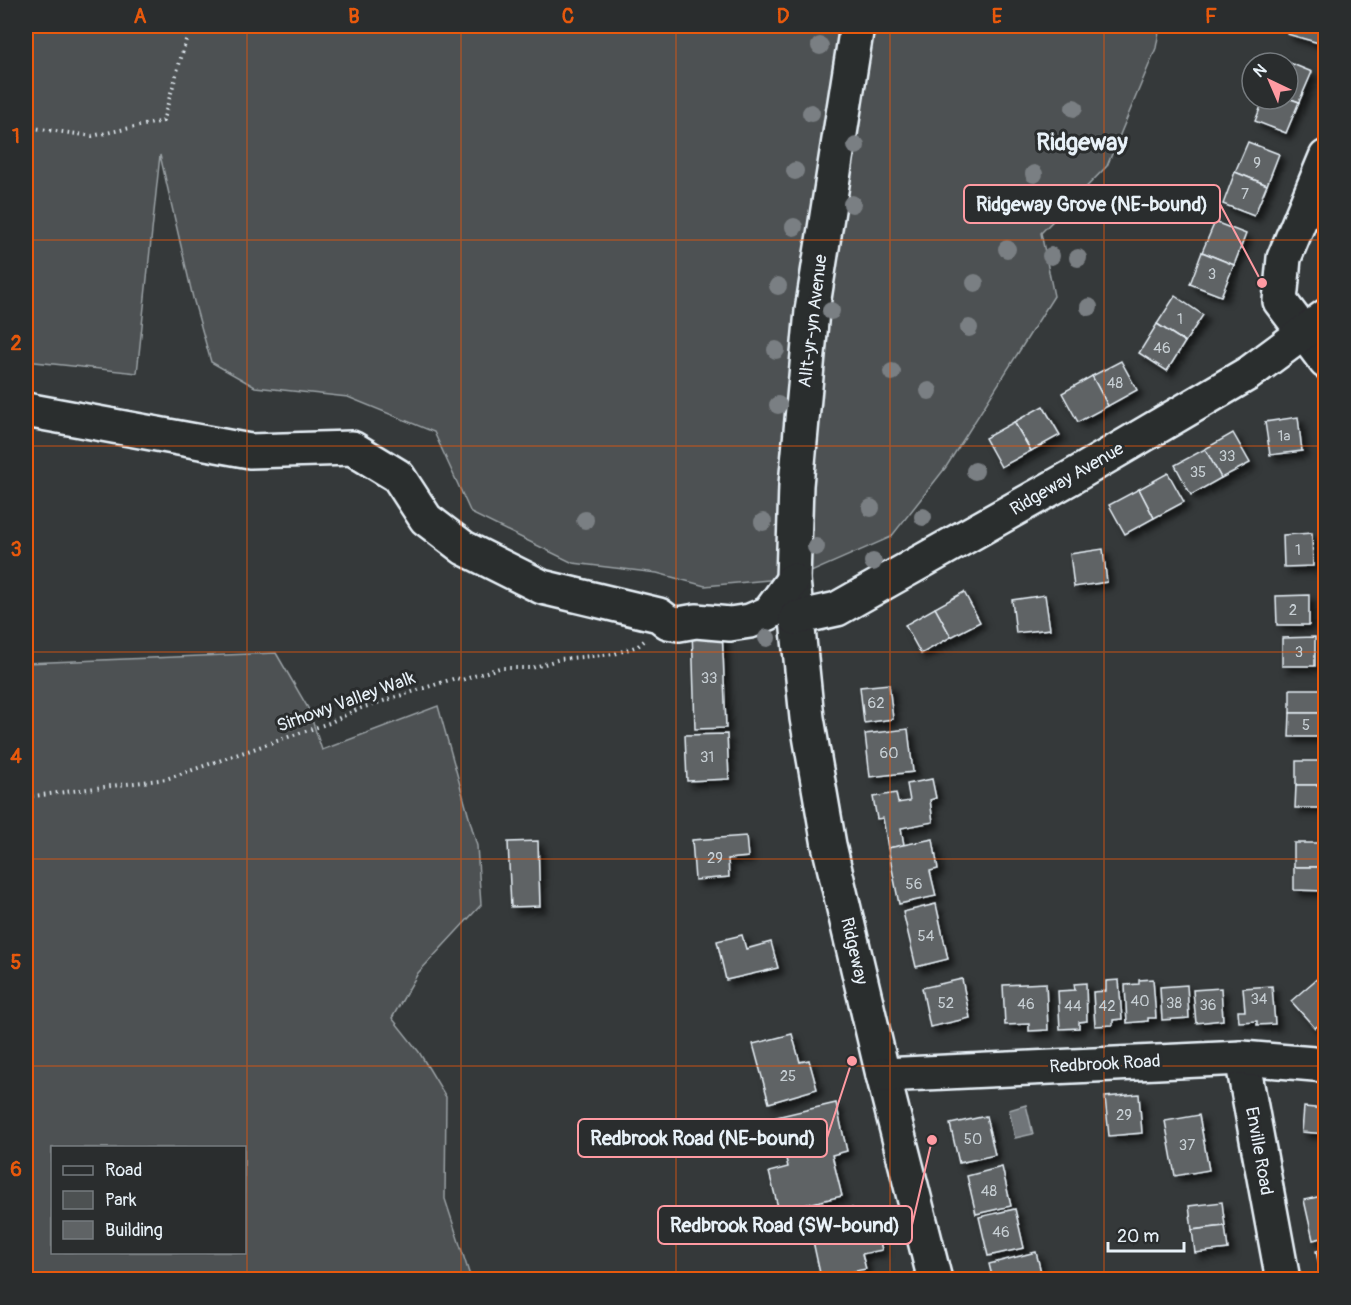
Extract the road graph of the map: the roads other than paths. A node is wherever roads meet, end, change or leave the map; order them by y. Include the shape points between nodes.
1 (858, 26) edge
2 (1326, 157) edge
3 (1315, 324) edge
4 (1326, 362) edge
5 (26, 411) edge
6 (793, 580) junction
7 (796, 618) junction
8 (1242, 1058) junction
9 (1326, 1065) edge
10 (884, 1075) junction
11 (935, 1280) edge
12 (1283, 1280) edge

1 - 6 street, Allt-yr-yn Avenue via 812,311 796,485
2 - 3 street via 1284,258 1280,301
3 - 4 street
3 - 7 street, Ridgeway Avenue via 1239,378 1070,478 837,609
5 - 6 street via 250,451 352,448 398,476 426,519 464,548 542,586 659,615 668,622 750,621 769,614
6 - 7 street, Allt-yr-yn Avenue
7 - 10 street, Ridgeway via 807,718 829,845
8 - 9 street, Redbrook Road
8 - 10 street, Redbrook Road
8 - 12 street, Enville Road
10 - 11 street, Ridgeway

